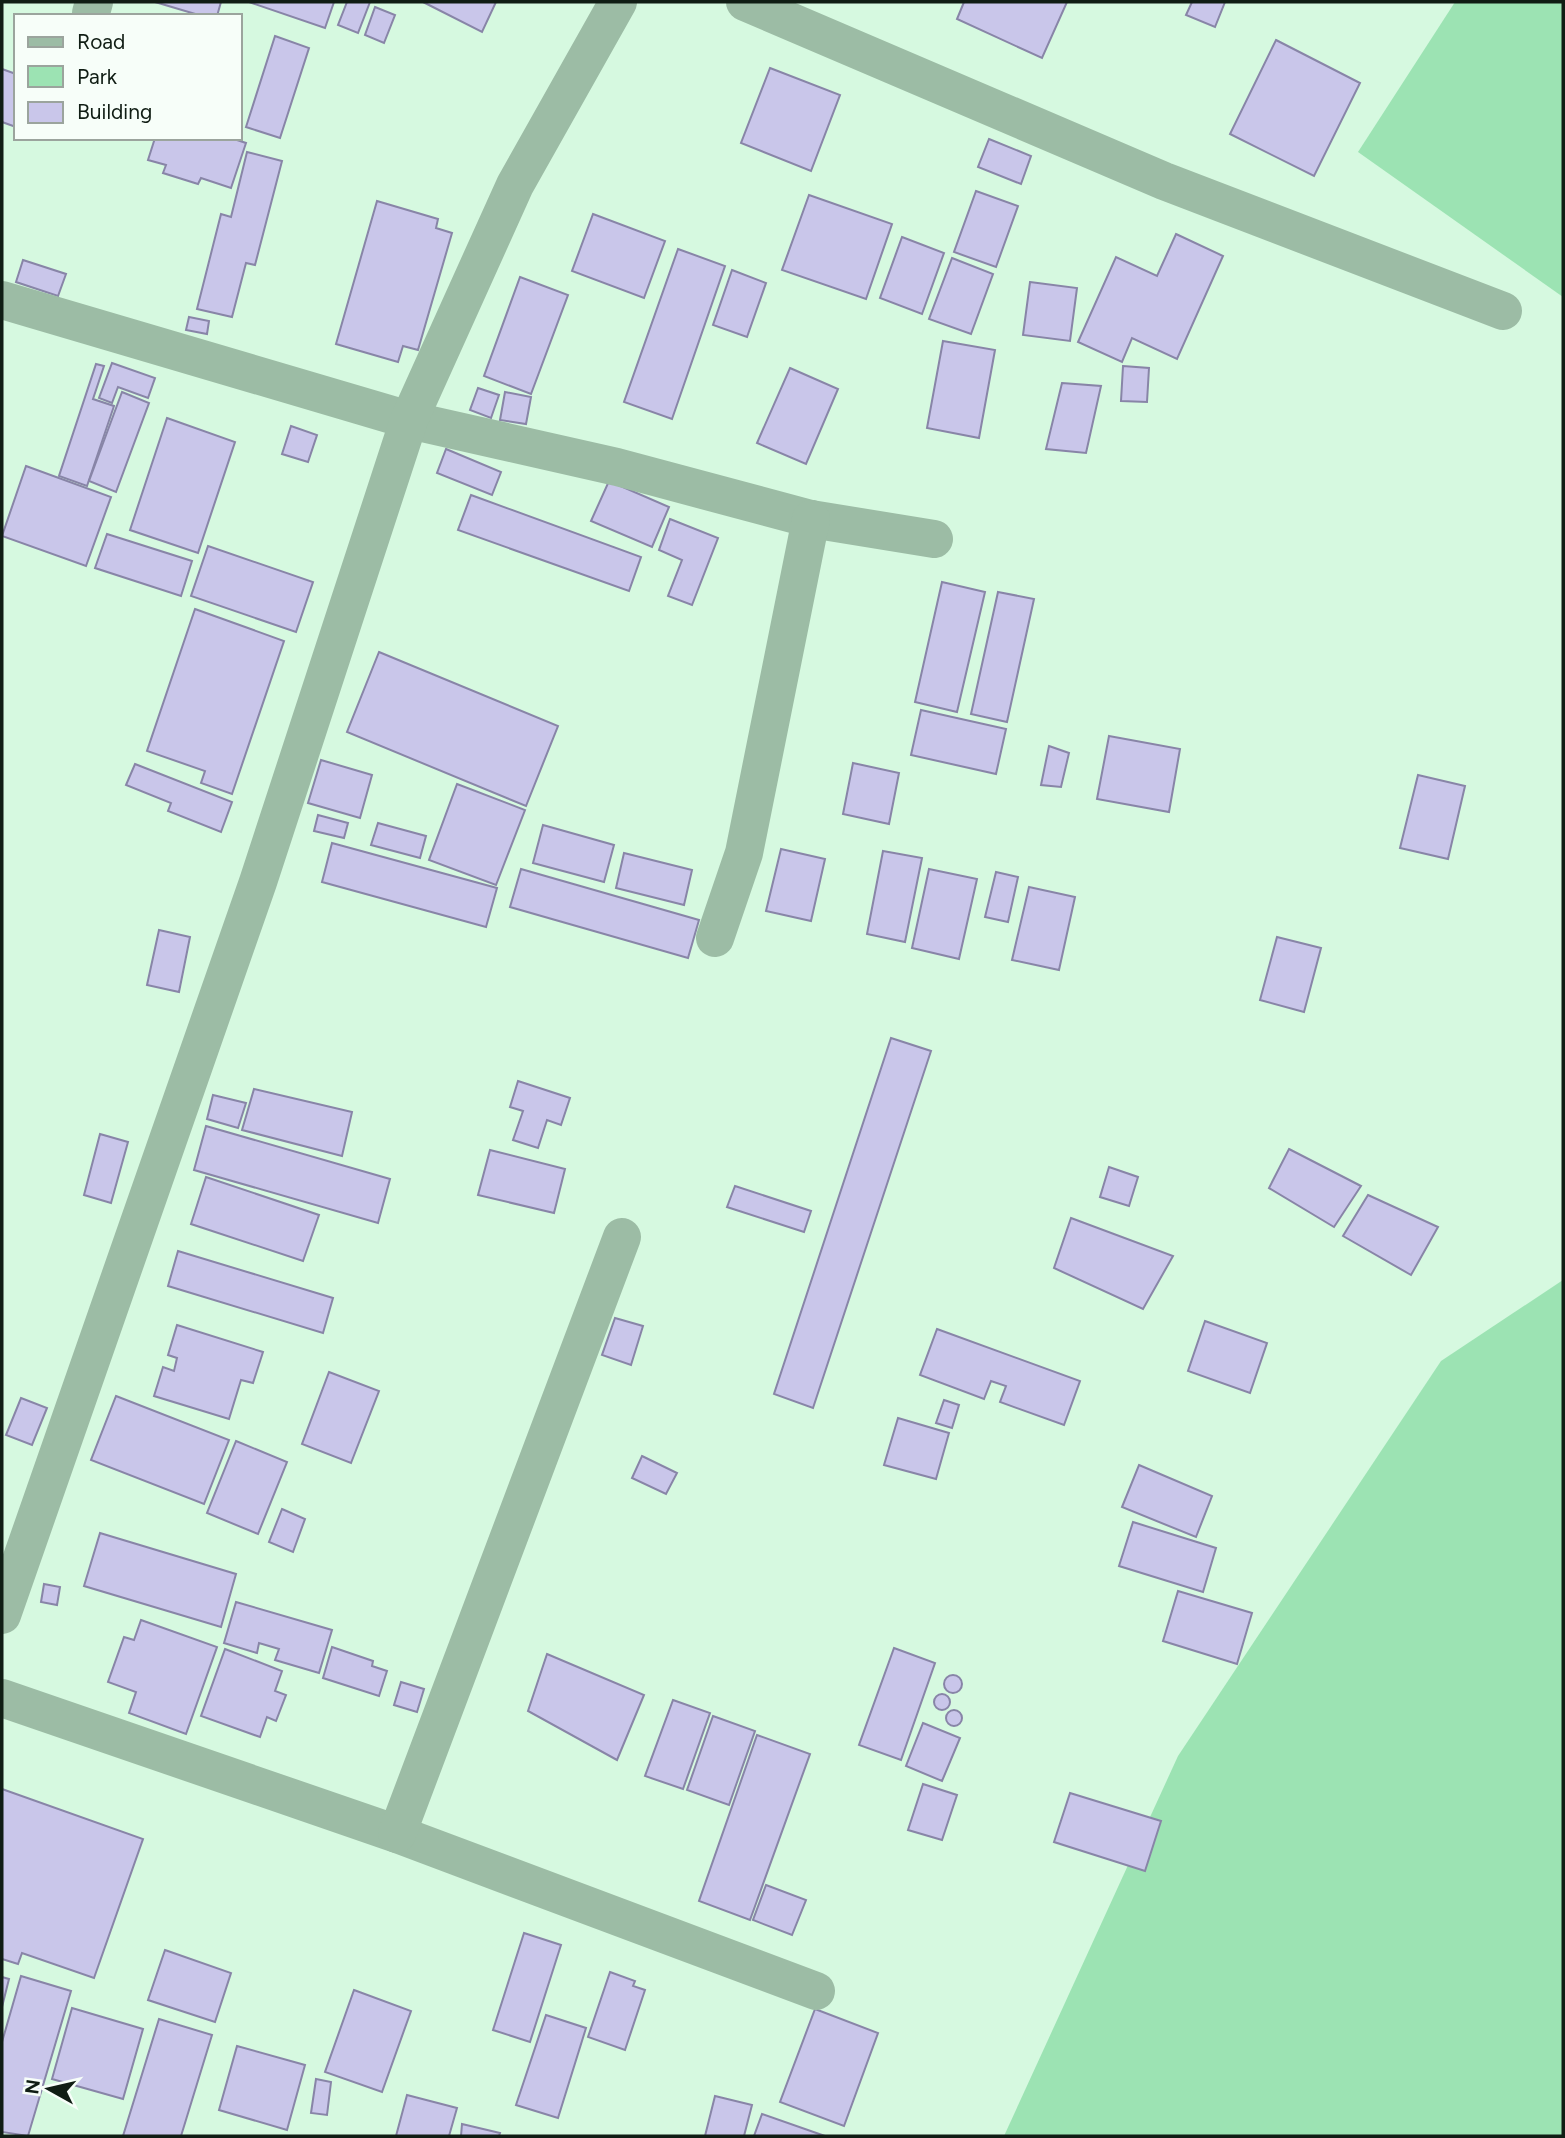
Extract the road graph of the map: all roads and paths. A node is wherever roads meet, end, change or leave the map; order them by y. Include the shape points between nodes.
1 (618, 2) edge
2 (745, 2) edge
3 (2, 300) edge
4 (1503, 311) dead end
5 (409, 420) junction
6 (811, 519) junction
7 (934, 538) dead end
8 (715, 938) dead end
9 (622, 1237) dead end
10 (2, 1615) edge
11 (2, 1698) edge
12 (397, 1834) junction
13 (816, 1991) dead end

1 - 5 street via 515,185
2 - 4 street via 1164,181
3 - 5 street
5 - 6 street via 617,467
5 - 10 street via 258,882
6 - 7 street
6 - 8 street via 744,853
9 - 12 street
11 - 12 street
12 - 13 street

